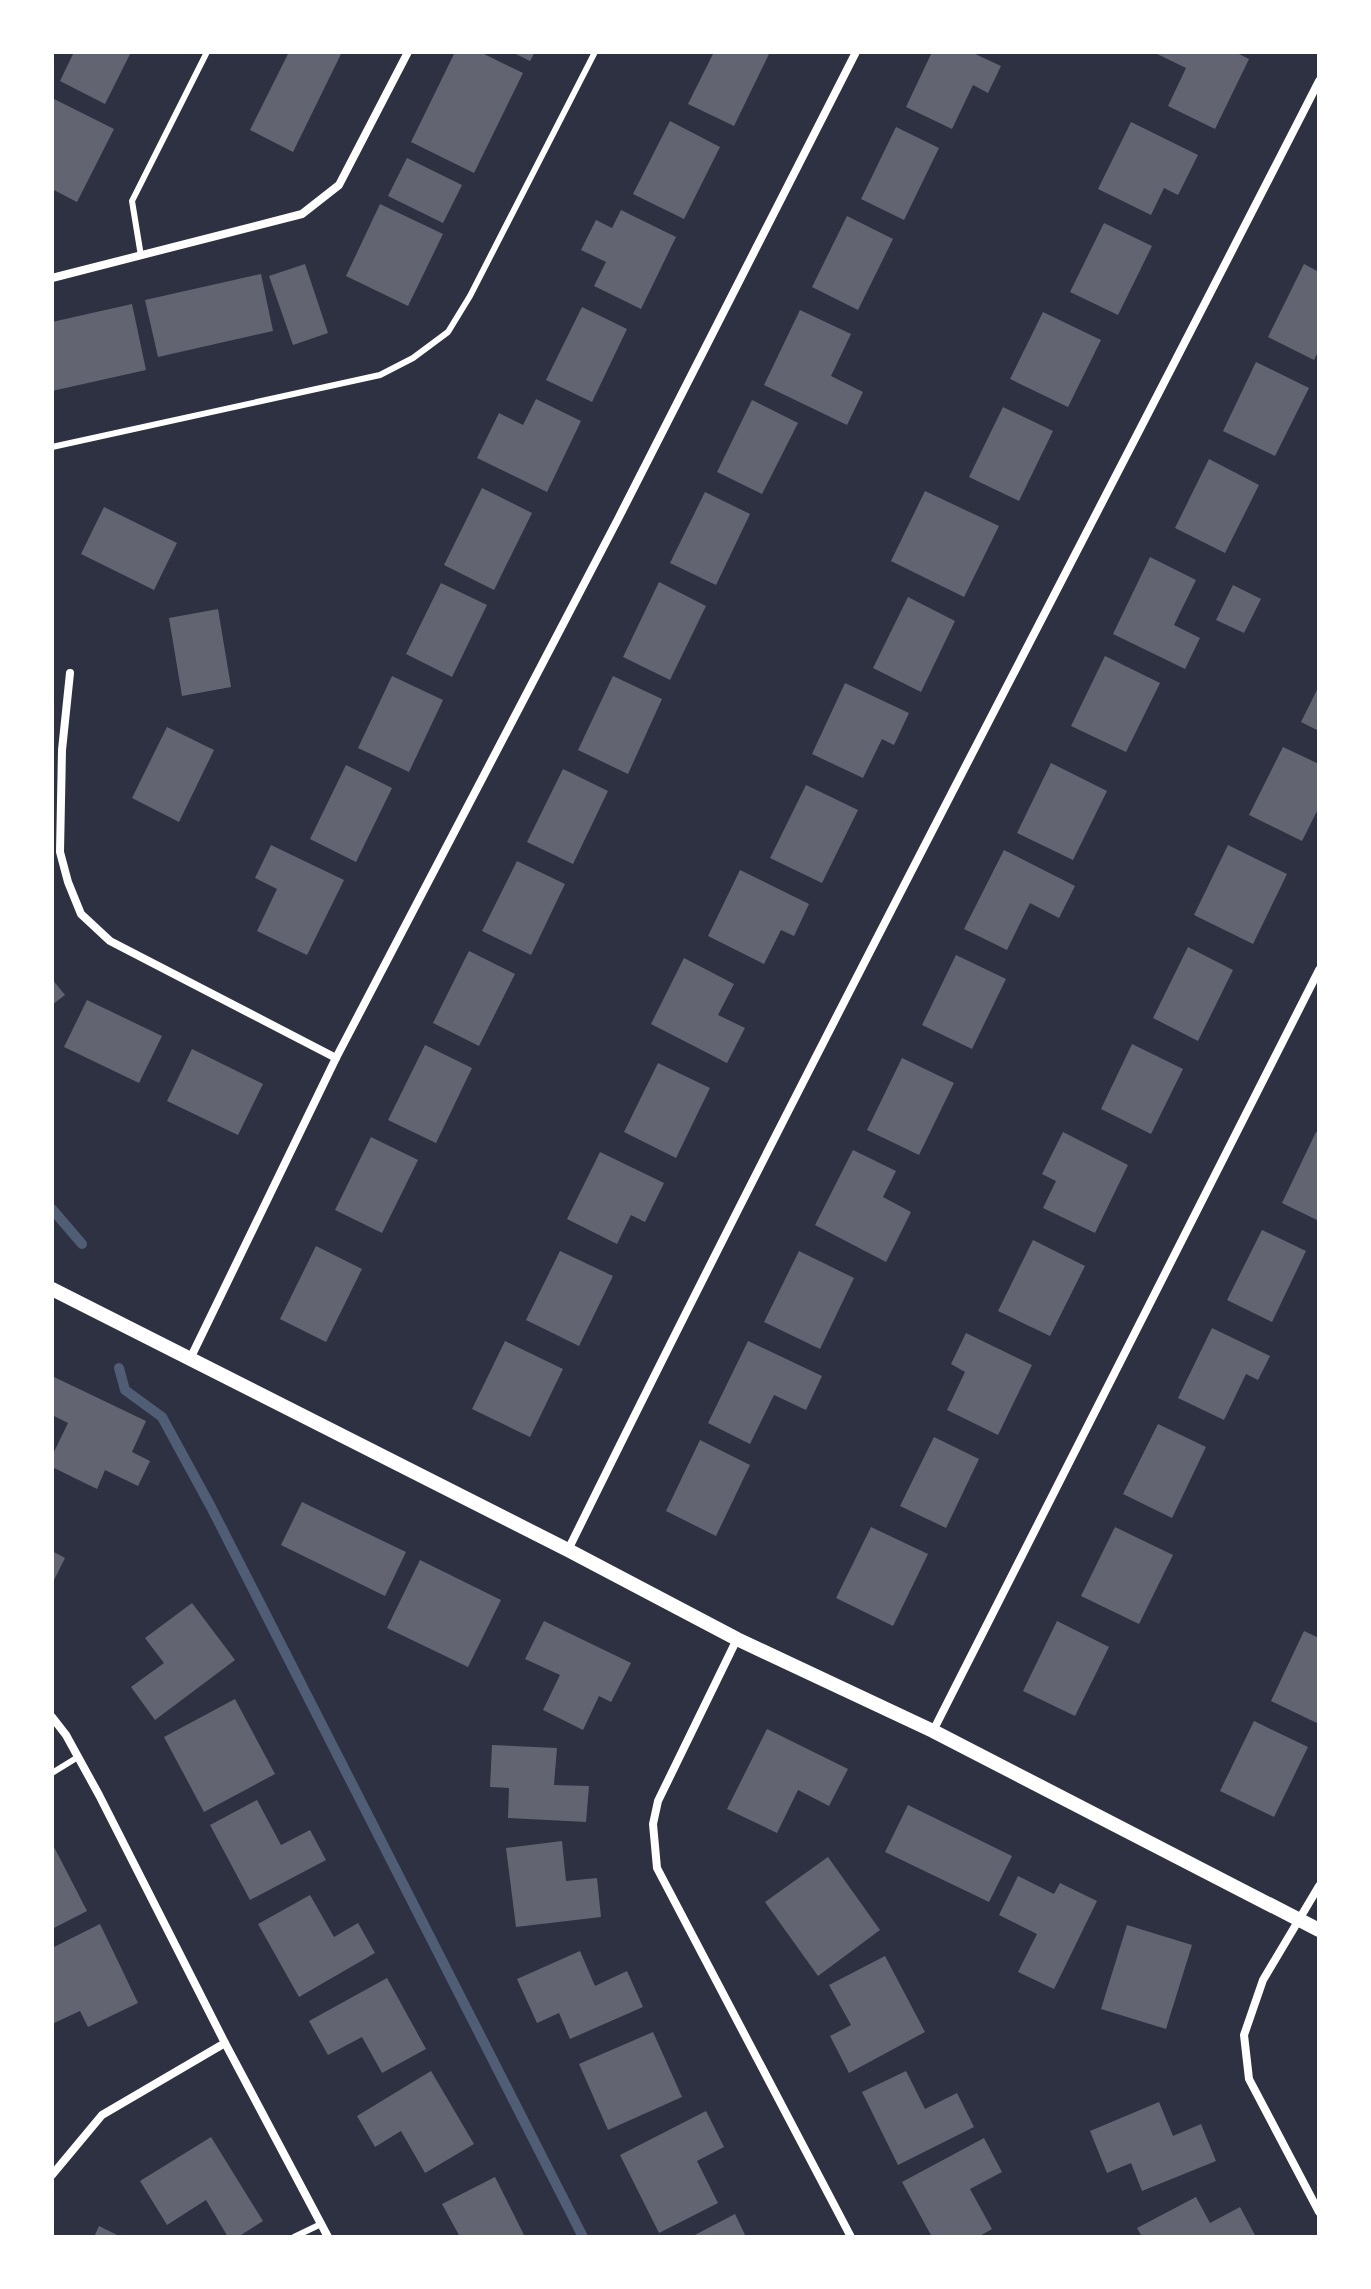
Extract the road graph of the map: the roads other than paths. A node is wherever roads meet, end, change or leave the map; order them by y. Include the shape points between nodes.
1 (207, 52) edge
2 (408, 52) edge
3 (595, 52) edge
4 (856, 52) edge
5 (1319, 81) edge
6 (141, 256) junction
7 (52, 278) edge
8 (52, 447) edge
9 (70, 673) dead end
10 (1319, 970) edge
11 (336, 1058) junction
12 (52, 1289) edge
13 (190, 1359) junction
14 (568, 1550) junction
15 (737, 1639) junction
16 (52, 1717) edge
17 (933, 1731) junction
18 (78, 1757) junction
19 (52, 1773) edge
20 (1319, 1886) edge
21 (1300, 1920) junction
22 (1319, 1930) edge
23 (225, 2043) junction
24 (52, 2175) edge
25 (1319, 2212) edge
26 (321, 2224) junction
27 (294, 2237) edge
28 (328, 2237) edge
29 (851, 2237) edge

1 - 6 lane via 132,201
2 - 6 street via 339,185 302,214
3 - 8 lane via 470,296 448,332 413,358 380,375
4 - 11 street
5 - 14 street via 693,1296
6 - 7 street
9 - 11 street via 60,852 81,914 110,941
10 - 17 street
11 - 13 street
12 - 13 street
13 - 14 street
14 - 15 street
15 - 17 street
15 - 29 street via 658,1801 653,1824 657,1868
16 - 18 street
17 - 21 street
18 - 19 lane
18 - 23 street
20 - 21 street
21 - 22 street
21 - 25 street via 1263,1980 1244,2035 1249,2079
23 - 24 street via 102,2115
23 - 26 street
26 - 27 lane
26 - 28 street

